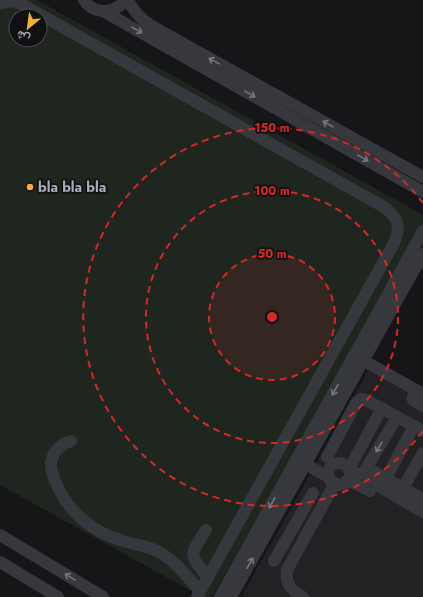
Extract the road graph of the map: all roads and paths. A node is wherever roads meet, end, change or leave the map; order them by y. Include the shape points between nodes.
1 (84, 0) edge
2 (125, 0) edge
3 (128, 0) edge
4 (15, 1) edge
5 (0, 3) edge
6 (103, 11) junction
7 (423, 177) edge
8 (423, 192) edge
9 (423, 231) edge
10 (423, 254) edge
11 (358, 358) junction
12 (420, 392) edge
13 (423, 406) edge
14 (382, 408) junction
15 (397, 417) junction
16 (419, 428) edge
17 (71, 441) dead end
18 (309, 448) junction
19 (423, 453) edge
20 (332, 460) junction
21 (301, 462) junction
22 (349, 469) junction
23 (364, 472) junction
24 (386, 478) junction
25 (337, 481) junction
26 (313, 493) dead end
27 (400, 493) junction
28 (306, 505) junction
29 (420, 507) edge
30 (320, 512) junction
31 (206, 530) dead end
32 (0, 535) edge
33 (283, 546) junction
34 (296, 553) junction
35 (274, 561) dead end
36 (0, 562) edge
37 (208, 577) junction
38 (198, 594) edge
39 (58, 597) edge
40 (103, 597) edge
41 (220, 597) edge
42 (231, 597) edge
43 (303, 597) edge

1 - 6 street via 90,7
2 - 6 street via 115,9
7 -> 3 street via 150,25 141,19
4 - 5 street
4 - 37 street via 384,207 396,219 398,234 395,242
6 -> 8 street
9 - 11 street
10 - 11 street
11 - 12 street
11 - 18 street
12 - 13 street via 413,396 413,400
14 - 15 street
14 - 20 street via 366,400 357,401
14 - 22 street
15 - 16 street
15 -> 23 street
16 - 24 street
17 - 38 street via 55,452 51,466 52,476 58,488 74,512 102,533 161,553 174,563
18 - 20 street
18 - 21 street
19 - 27 street
20 - 22 street via 344,464
20 - 25 street via 329,470
21 - 25 street
21 -> 41 street
42 -> 21 street
22 - 23 street
22 - 25 street via 350,475
23 - 24 street
23 - 27 street
24 - 27 street
25 - 29 street via 358,484
25 - 30 street
26 - 28 street
27 - 29 street
28 - 30 street
28 - 33 street
30 - 34 street
31 - 37 street via 192,556
40 -> 32 street
33 - 34 street
33 - 35 street
34 - 43 street via 287,570 286,578 293,591
36 - 39 street
37 - 38 street

